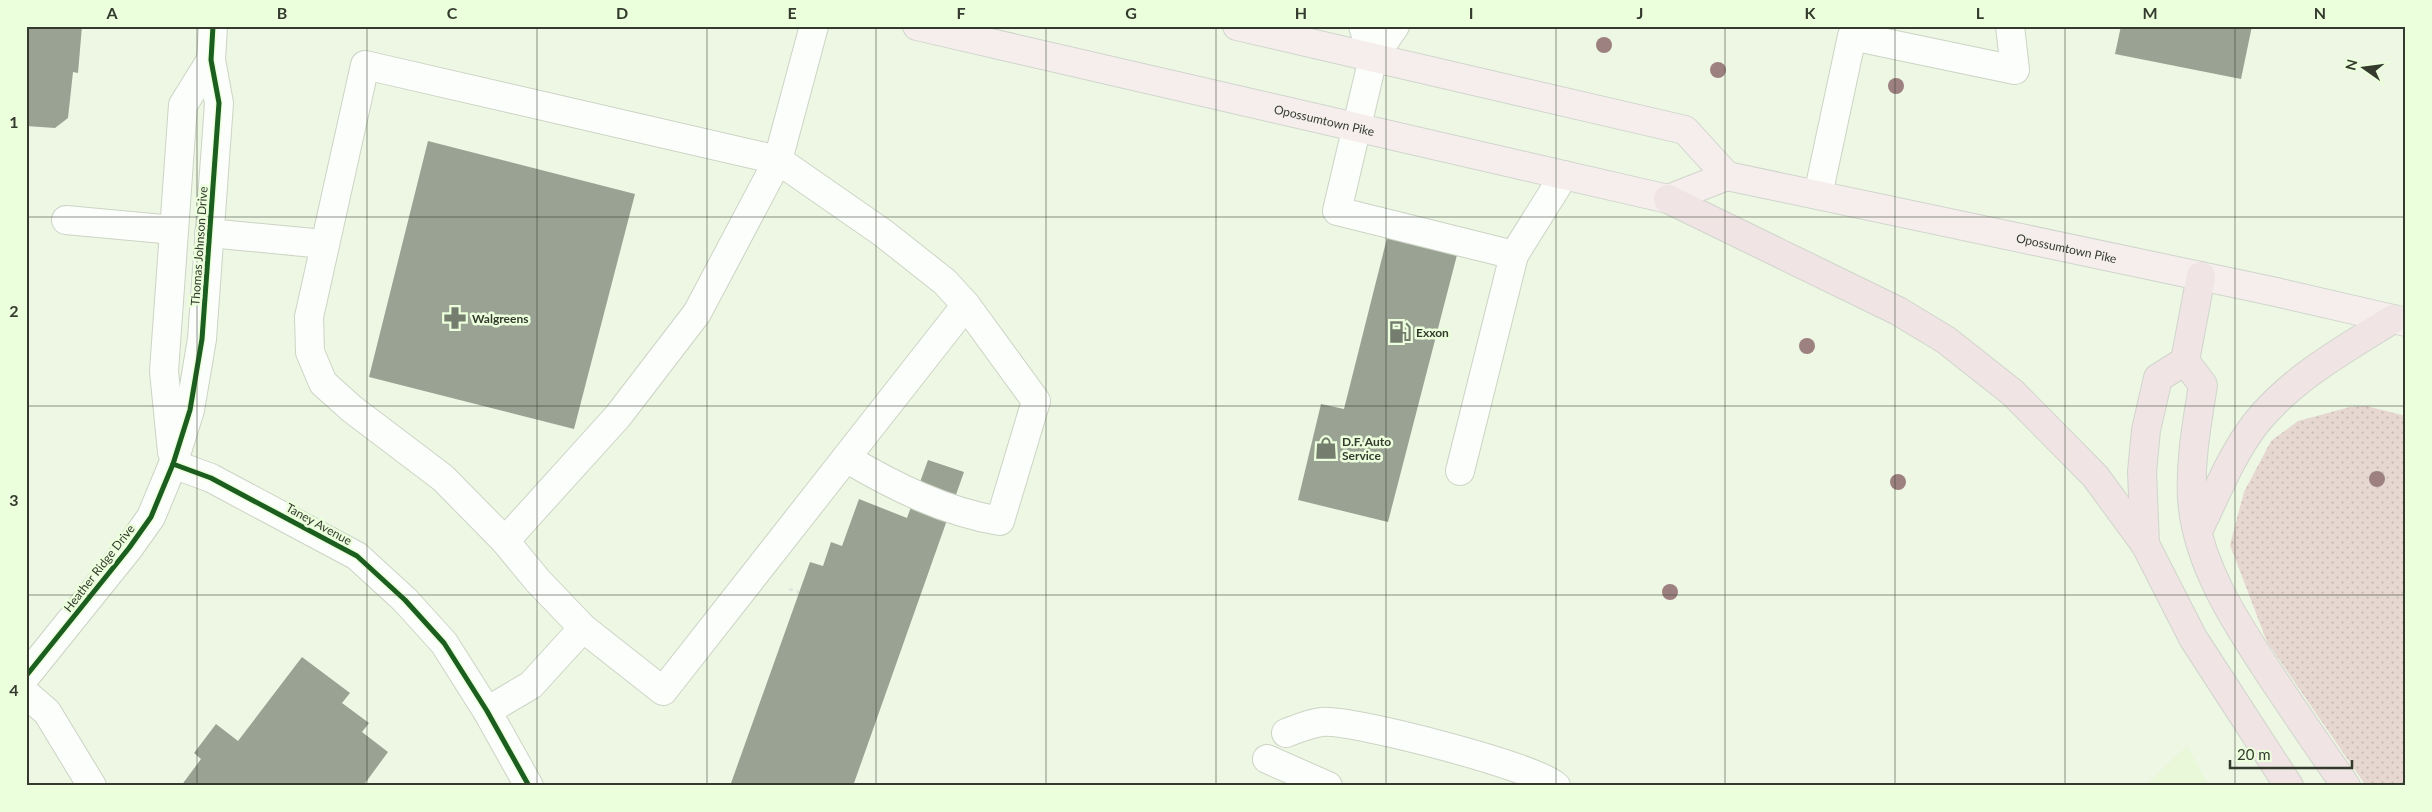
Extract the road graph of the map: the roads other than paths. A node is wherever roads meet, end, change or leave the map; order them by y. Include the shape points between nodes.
1 (214, 26) edge
2 (814, 26) edge
3 (917, 26) edge
4 (1237, 26) edge
5 (1363, 26) edge
6 (1395, 26) edge
7 (2010, 26) edge
8 (1374, 58) junction
9 (211, 60) junction
10 (1357, 128) junction
11 (778, 160) junction
12 (1564, 175) junction
13 (1727, 176) junction
14 (1818, 195) junction
15 (1668, 199) junction
16 (66, 220) dead end
17 (174, 230) junction
18 (210, 233) junction
19 (324, 244) junction
20 (1514, 255) junction
21 (2201, 276) junction
22 (966, 306) junction
23 (2399, 320) edge
24 (2185, 361) junction
25 (846, 458) junction
26 (173, 464) junction
27 (1460, 471) dead end
28 (2198, 531) junction
29 (505, 540) junction
30 (2146, 544) junction
31 (583, 628) junction
32 (26, 676) edge
33 (26, 694) edge
34 (487, 711) junction
35 (1286, 733) dead end
36 (1267, 759) dead end
37 (522, 784) edge
38 (92, 786) edge
39 (1328, 786) edge
40 (1556, 786) edge
41 (2289, 786) edge
42 (2346, 786) edge

1 - 9 street, Thomas Johnson Drive
2 - 11 street
3 - 10 main road, Opossumtown Pike
4 - 8 main road
5 - 8 street
6 - 8 street
7 - 14 street via 2015,70 1852,36
8 - 10 street
8 - 13 main road via 1685,130
9 - 17 street, Thomas Johnson Drive via 183,105
9 - 18 street, Thomas Johnson Drive via 219,104
10 - 12 main road, Opossumtown Pike
10 - 20 street via 1337,212
11 - 19 street via 365,64
11 - 22 street via 883,233 944,282
11 - 29 street via 697,313 618,416
12 - 15 main road, Opossumtown Pike
12 - 20 street
13 - 14 main road, Opossumtown Pike
13 - 15 main road
14 - 21 main road, Opossumtown Pike
15 - 30 highway via 1898,311 1972,359 2052,430 2095,476
16 - 17 street
17 - 26 street, Thomas Johnson Drive via 164,371
18 - 19 street
18 - 26 street, Thomas Johnson Drive via 197,376
19 - 29 street via 309,317 310,352 323,383 443,478
20 - 27 street
21 - 23 main road, Opossumtown Pike
21 - 24 highway
22 - 25 street
22 - 25 street via 1036,401 1000,521 971,516 889,484
23 - 28 highway via 2316,368 2287,390 2256,423 2234,456
24 - 28 highway via 2203,385 2192,466 2192,500
24 - 30 highway via 2158,378 2146,430 2142,472
25 - 31 street via 663,691
26 - 32 street, Heather Ridge Drive via 151,517
26 - 34 street, Taney Avenue via 211,478 357,556 405,600 444,643
28 - 42 highway via 2215,581 2240,628
29 - 31 street via 538,582
30 - 41 highway via 2193,638
31 - 34 street via 531,685
33 - 38 street via 47,712
34 - 37 street, Taney Avenue
35 - 40 street via 1323,722 1379,730 1518,767
36 - 39 street

